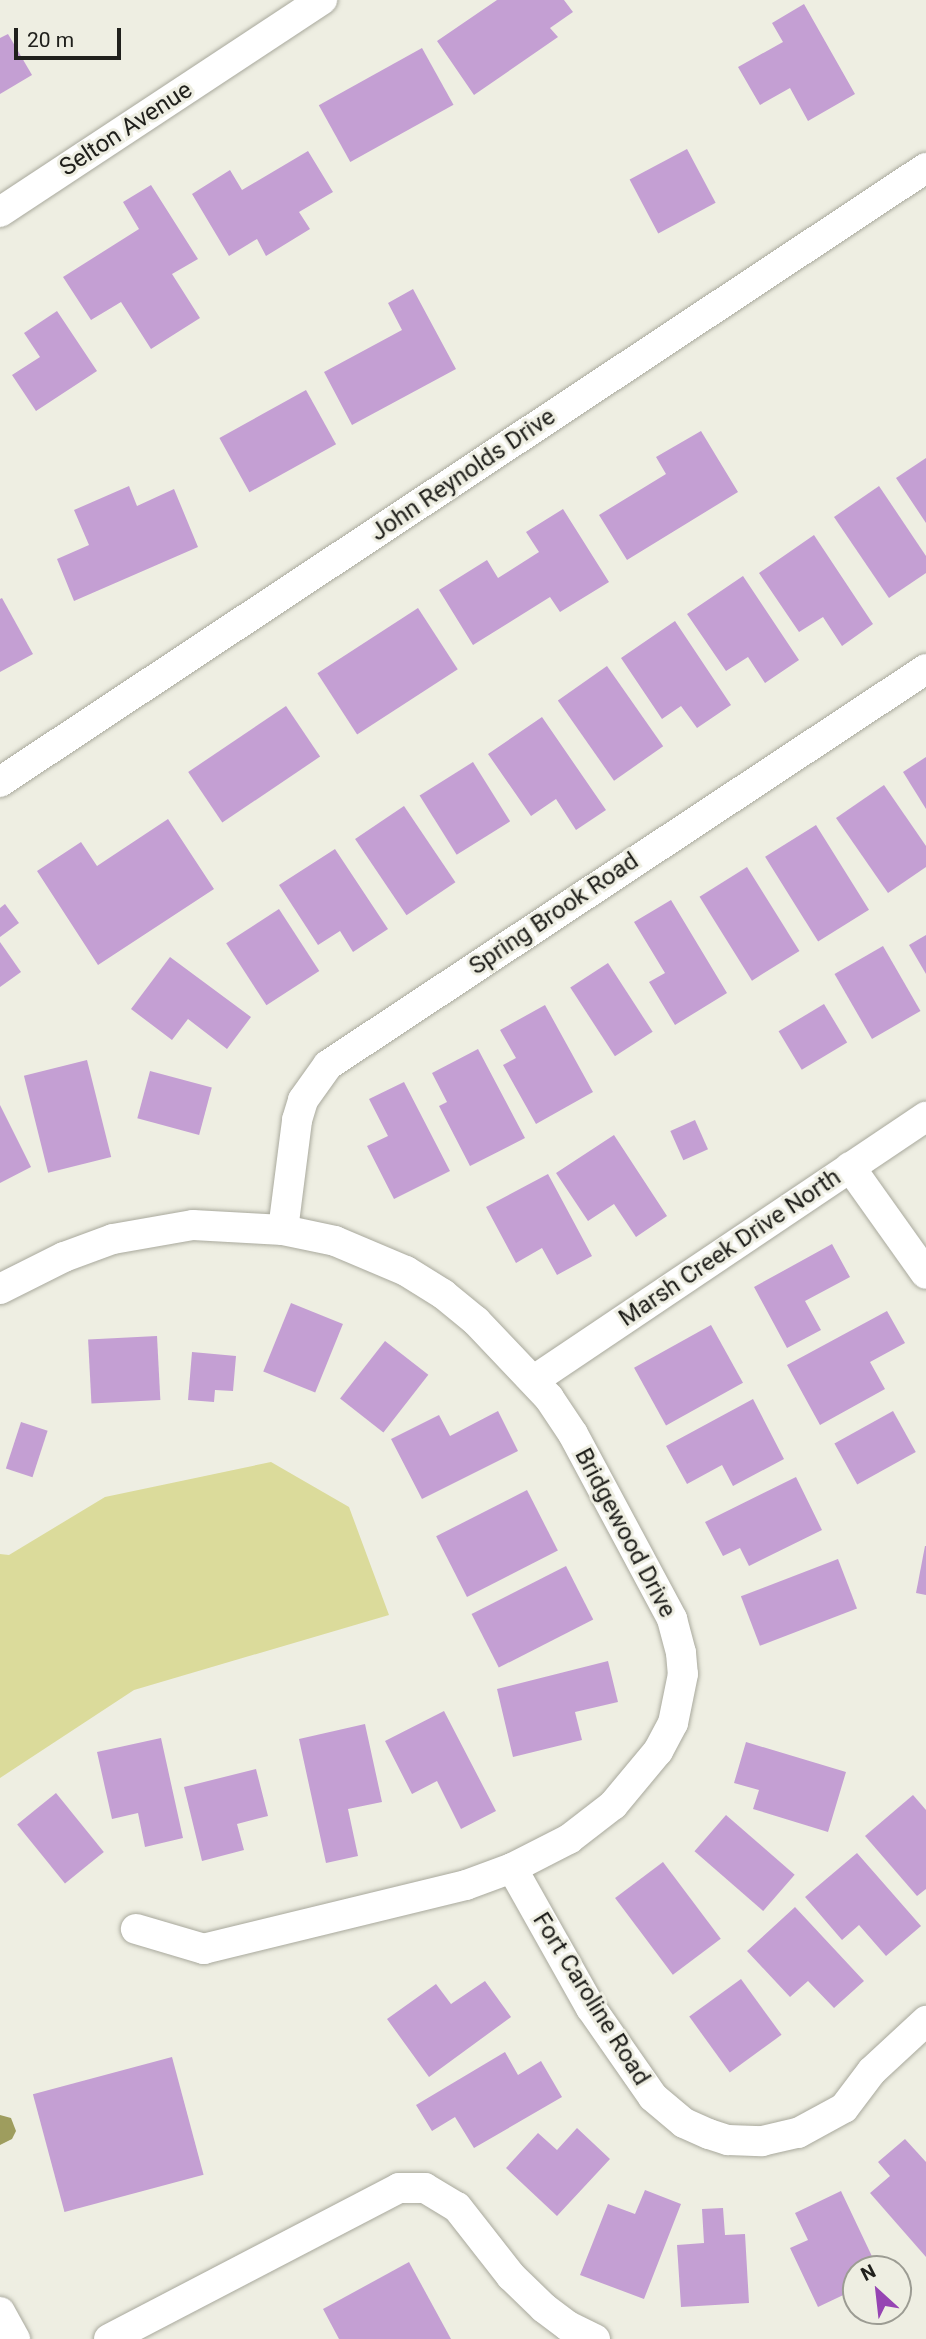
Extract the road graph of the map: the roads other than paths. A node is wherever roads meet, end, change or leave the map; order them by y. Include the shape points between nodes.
1 (322, 0) edge
2 (926, 168) edge
3 (0, 212) edge
4 (926, 669) edge
5 (0, 782) edge
6 (926, 1117) edge
7 (850, 1167) junction
8 (284, 1230) junction
9 (926, 1274) edge
10 (0, 1289) edge
11 (534, 1380) junction
12 (512, 1868) junction
13 (136, 1929) dead end
14 (926, 2021) edge
15 (0, 2312) edge
16 (15, 2339) edge
17 (109, 2339) edge
18 (595, 2339) edge

1 - 3 street, Selton Avenue
2 - 5 street, John Reynolds Drive
4 - 8 street, Spring Brook Road via 328,1065 303,1100 297,1120
6 - 7 street, Marsh Creek Drive North
7 - 9 street
7 - 11 street, Marsh Creek Drive North
8 - 10 street, Bridgewood Drive via 193,1225 140,1232 64,1257
8 - 11 street, Bridgewood Drive via 335,1241 406,1270 476,1321
11 - 12 street, Bridgewood Drive via 573,1434 672,1619 682,1674 673,1723 658,1751 613,1805 569,1839
12 - 13 street, Bridgewood Drive via 466,1885 204,1949
12 - 14 street, Fort Caroline Road via 592,2008 653,2097 684,2123 709,2134 762,2141 798,2133 844,2108 872,2071
15 - 16 street
17 - 18 street via 399,2188 425,2188 457,2207 511,2276 544,2308

